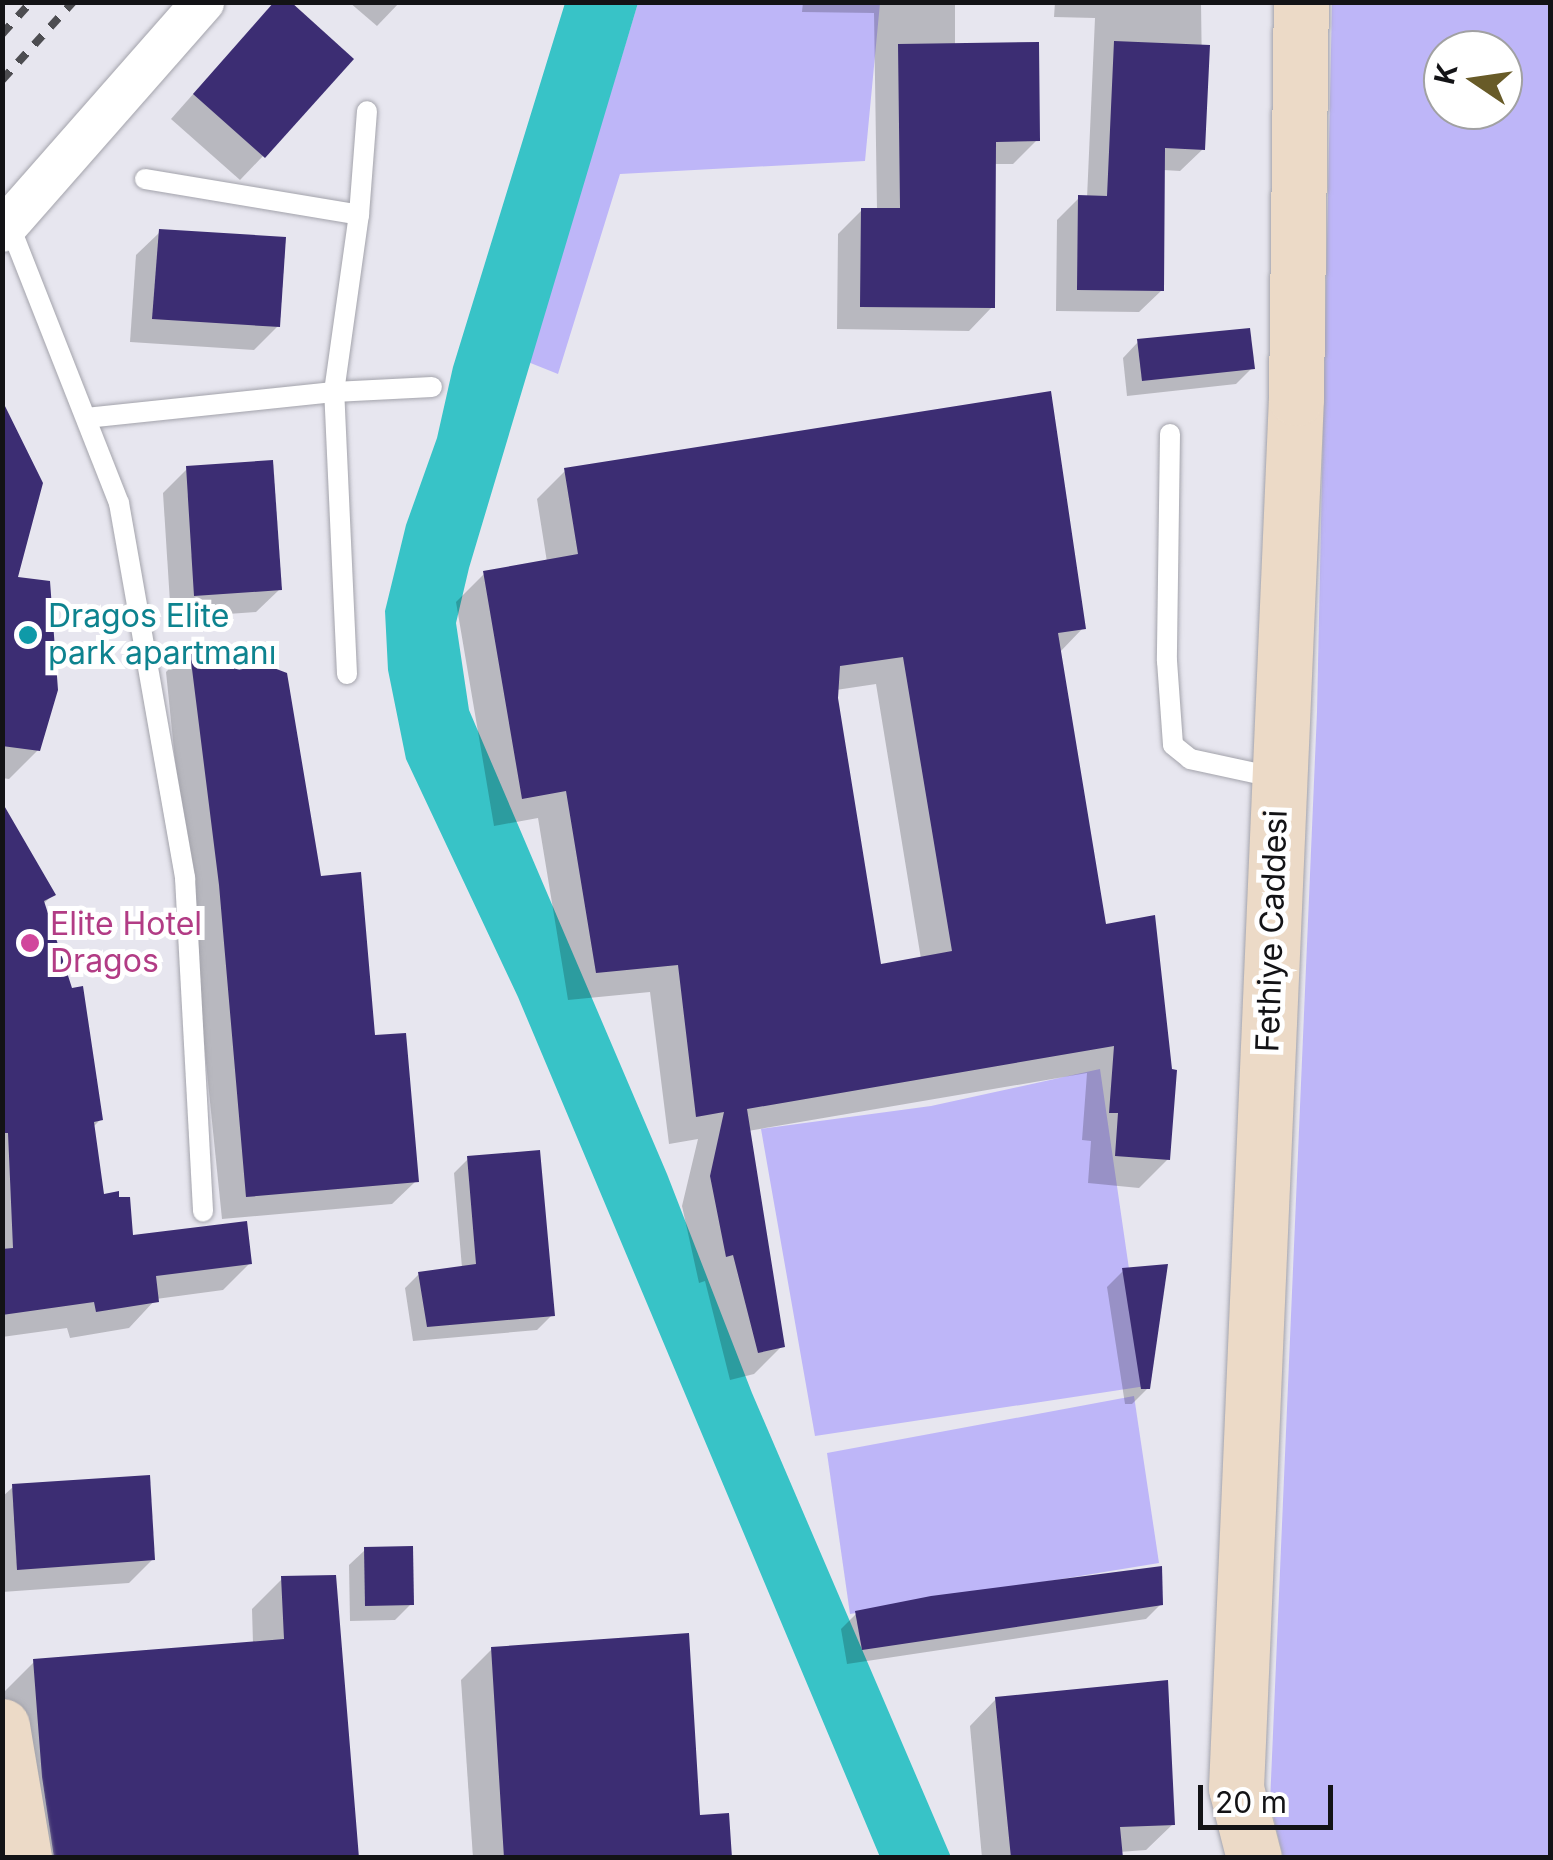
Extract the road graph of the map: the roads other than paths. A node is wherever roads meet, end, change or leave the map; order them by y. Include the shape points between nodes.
1 (202, 2) edge
2 (1301, 2) edge
3 (367, 112) dead end
4 (145, 179) dead end
5 (359, 215) junction
6 (6, 228) edge
7 (432, 387) dead end
8 (334, 392) junction
9 (86, 418) junction
10 (1170, 434) dead end
11 (347, 674) dead end
12 (1278, 778) junction
13 (202, 1212) dead end
14 (2, 1726) edge
15 (24, 1858) edge
16 (1254, 1858) edge

1 - 6 street
2 - 12 street, Fethiye Caddesi via 1296,398
3 - 5 lane
4 - 5 lane
5 - 8 lane
6 - 9 lane
7 - 8 lane
8 - 9 lane
8 - 11 lane
9 - 13 lane via 119,503 185,878
10 - 12 lane via 1173,746 1190,759
12 - 16 street, Fethiye Caddesi via 1236,1788
14 - 15 street

